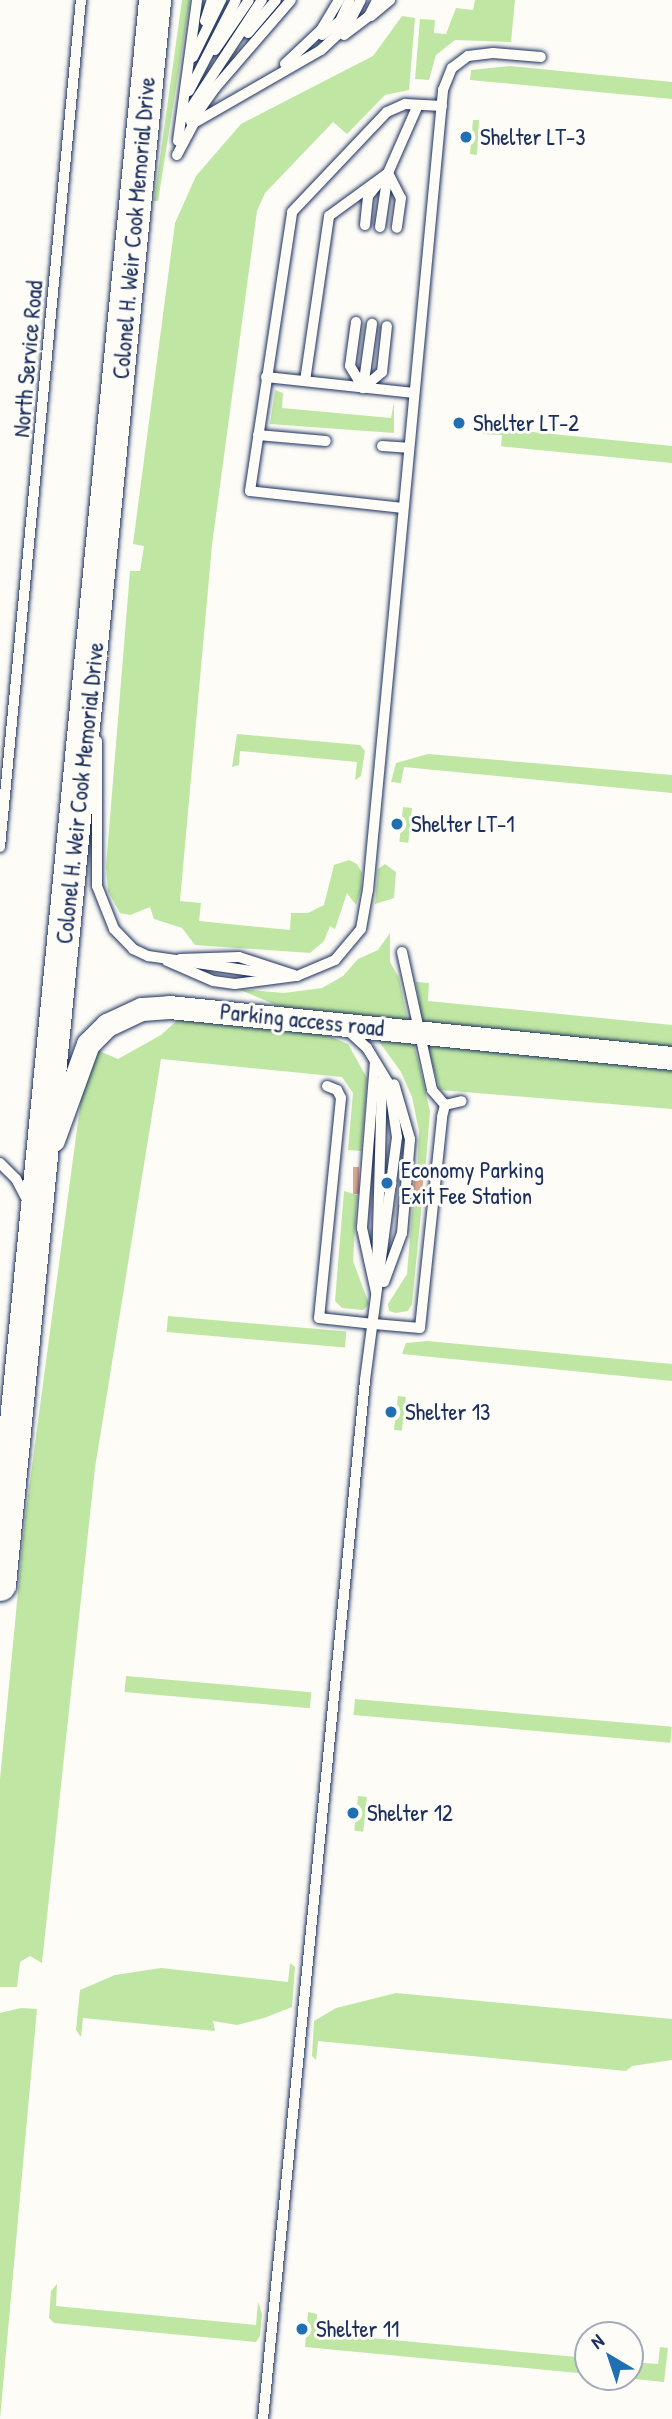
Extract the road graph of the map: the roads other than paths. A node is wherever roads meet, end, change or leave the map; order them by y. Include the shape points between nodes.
1 (81, 0) edge
2 (155, 0) edge
3 (200, 0) edge
4 (212, 0) edge
5 (221, 0) edge
6 (236, 0) edge
7 (248, 0) edge
8 (262, 0) edge
9 (276, 0) edge
10 (291, 0) edge
11 (339, 0) edge
12 (350, 0) edge
13 (361, 0) edge
14 (377, 0) edge
15 (390, 0) edge
16 (360, 24) junction
17 (193, 47) junction
18 (321, 50) junction
19 (541, 57) dead end
20 (222, 60) junction
21 (290, 60) junction
22 (198, 72) junction
23 (246, 92) junction
24 (418, 105) junction
25 (442, 106) junction
26 (183, 107) junction
27 (182, 131) junction
28 (177, 155) dead end
29 (388, 173) junction
30 (365, 225) dead end
31 (380, 227) dead end
32 (397, 228) dead end
33 (356, 322) dead end
34 (372, 324) dead end
35 (387, 326) dead end
36 (266, 377) junction
37 (305, 381) junction
38 (363, 388) junction
39 (414, 393) junction
40 (258, 435) junction
41 (326, 441) dead end
42 (382, 446) dead end
43 (408, 448) junction
44 (402, 508) junction
45 (98, 602) junction
46 (0, 847) edge
47 (402, 952) dead end
48 (167, 961) junction
49 (297, 976) junction
50 (336, 1024) junction
51 (418, 1031) junction
52 (672, 1058) edge
53 (375, 1060) junction
54 (327, 1086) dead end
55 (462, 1101) dead end
56 (445, 1105) junction
57 (0, 1163) edge
58 (40, 1181) junction
59 (35, 1226) junction
60 (378, 1298) junction
61 (375, 1318) junction
62 (0, 1585) edge
63 (263, 2419) edge

1 - 46 lane, North Service Road
2 - 45 street, Colonel H. Weir Cook Memorial Drive
3 - 17 lane
4 - 17 lane
5 - 17 lane
6 - 22 lane
7 - 22 lane
8 - 20 lane
9 - 20 lane
10 - 27 lane
11 - 21 lane via 329,20
12 - 21 lane via 340,21
13 - 18 lane via 348,25
14 - 16 lane
15 - 16 lane
16 - 18 lane
17 - 26 lane
18 - 23 lane
19 - 25 lane via 468,56 446,79
20 - 27 lane via 194,99
21 - 23 lane
22 - 26 lane
23 - 27 lane
24 - 25 lane
24 - 29 lane
24 - 36 lane via 405,104 387,112 292,212
25 - 39 lane
26 - 27 lane
27 - 28 lane
29 - 30 lane via 368,196
29 - 31 lane
29 - 32 lane via 401,198
29 - 37 lane via 328,216
33 - 38 lane via 350,366
34 - 38 lane
35 - 38 lane via 382,372
36 - 37 lane
36 - 40 lane
37 - 38 lane
38 - 39 lane
39 - 43 lane
40 - 41 lane
40 - 44 lane via 250,491
42 - 43 lane
43 - 44 lane
44 - 49 lane via 360,929 335,960
45 - 48 lane via 99,895 126,943
45 - 58 street, Colonel H. Weir Cook Memorial Drive
47 - 51 lane
48 - 49 lane via 239,957
48 - 49 lane via 213,981 235,984
50 - 51 street, Parking access road
50 - 53 lane via 358,1037
50 - 58 street, Parking access road via 169,1007 142,1009 119,1018 97,1034 82,1057
51 - 52 street, Parking access road
51 - 56 lane via 432,1090
53 - 60 lane via 362,1228
53 - 60 lane via 389,1084 397,1120
54 - 61 lane via 341,1098 319,1318
55 - 56 lane
56 - 61 lane via 420,1328
57 - 59 lane via 27,1197
58 - 59 street, Colonel H. Weir Cook Memorial Drive
59 - 62 street, Colonel H. Weir Cook Memorial Drive
60 - 61 lane
61 - 63 lane

